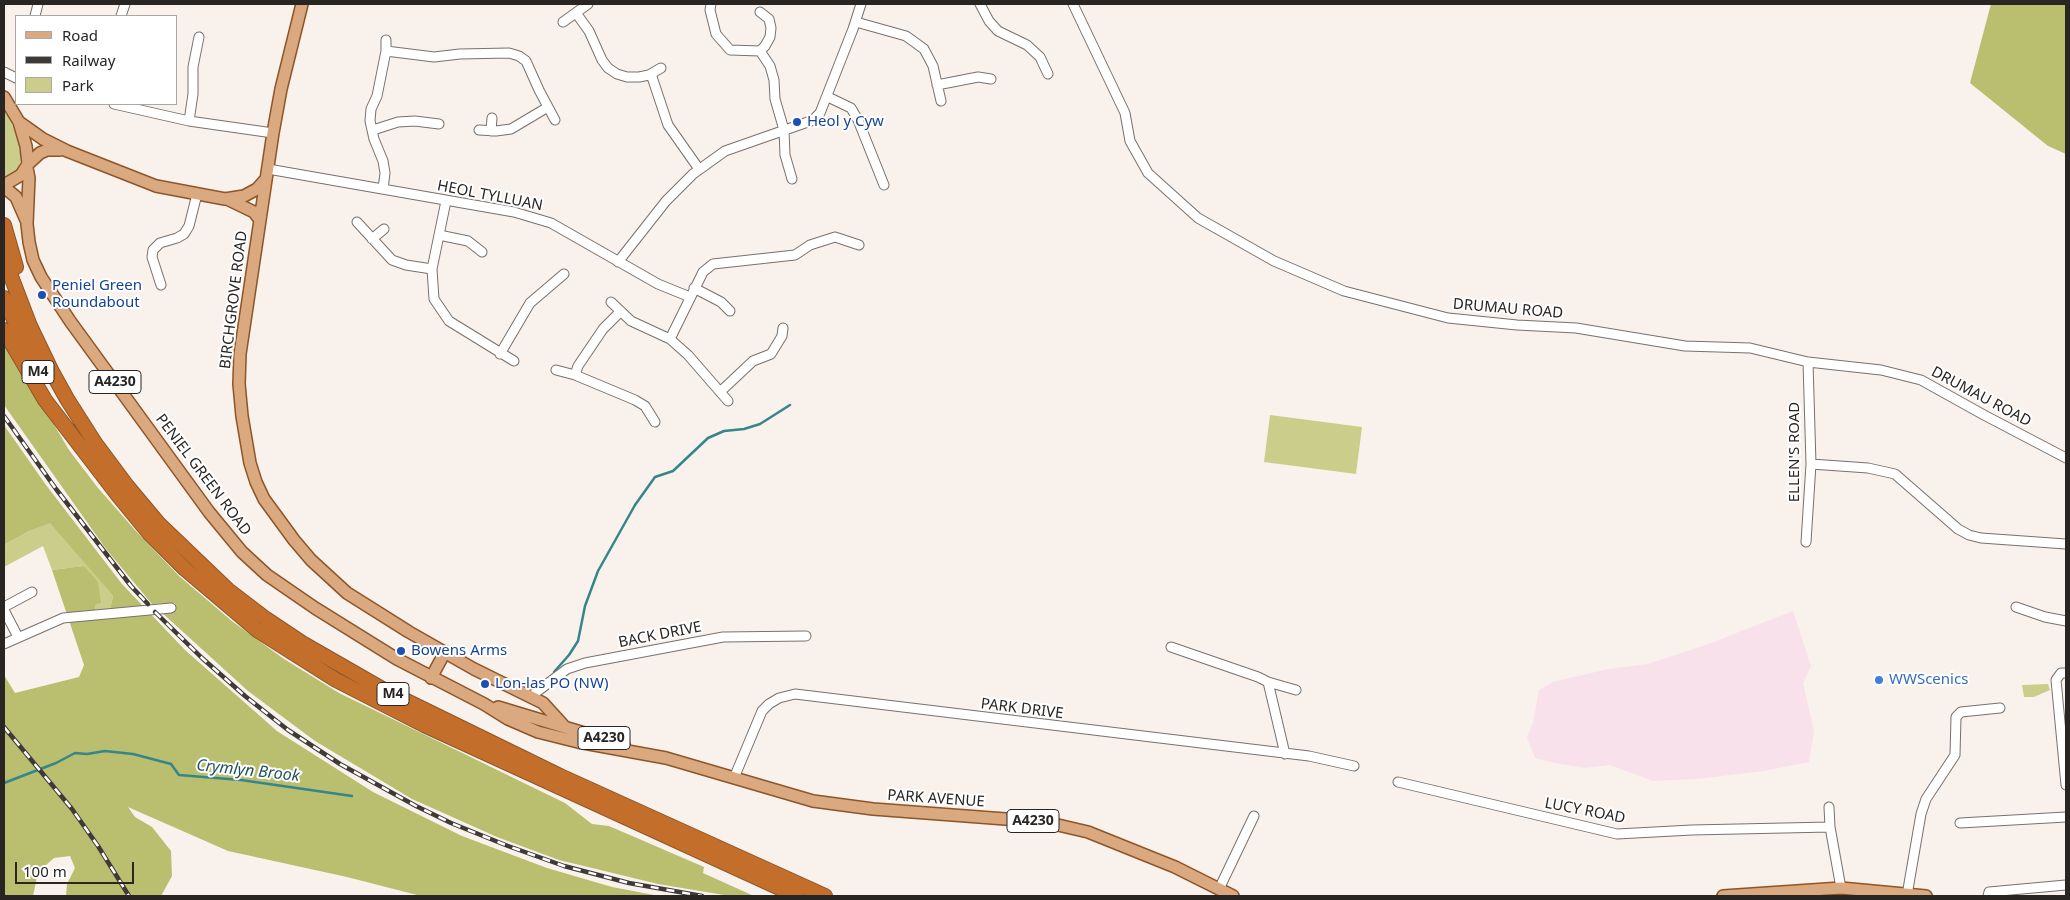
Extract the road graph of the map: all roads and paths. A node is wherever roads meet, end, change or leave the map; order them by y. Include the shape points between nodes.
1 (302, 4) edge
2 (588, 4) edge
3 (711, 4) edge
4 (861, 4) edge
5 (980, 4) edge
6 (1073, 4) edge
7 (760, 12) dead end
8 (576, 13) junction
9 (564, 22) dead end
10 (856, 22) junction
11 (198, 37) dead end
12 (386, 40) dead end
13 (386, 51) junction
14 (760, 51) junction
15 (661, 68) dead end
16 (4, 72) edge
17 (651, 74) junction
18 (1048, 74) dead end
19 (15, 75) edge
20 (991, 79) dead end
21 (937, 85) junction
22 (4, 97) edge
23 (828, 97) junction
24 (941, 101) dead end
25 (118, 105) edge
26 (548, 107) junction
27 (492, 118) dead end
28 (555, 120) dead end
29 (189, 121) junction
30 (19, 122) junction
31 (439, 124) dead end
32 (373, 130) junction
33 (479, 130) dead end
34 (784, 130) junction
35 (491, 131) junction
36 (273, 133) junction
37 (67, 151) junction
38 (27, 166) junction
39 (699, 169) junction
40 (267, 174) junction
41 (792, 179) dead end
42 (6, 185) edge
43 (884, 185) dead end
44 (383, 189) junction
45 (197, 194) junction
46 (225, 199) junction
47 (446, 201) junction
48 (260, 220) junction
49 (357, 222) dead end
50 (27, 224) junction
51 (4, 225) edge
52 (384, 229) dead end
53 (439, 235) junction
54 (372, 239) junction
55 (858, 245) dead end
56 (482, 252) dead end
57 (4, 258) edge
58 (618, 262) junction
59 (432, 269) junction
60 (564, 274) dead end
61 (161, 285) dead end
62 (694, 288) junction
63 (690, 297) junction
64 (4, 298) edge
65 (611, 302) dead end
66 (730, 311) dead end
67 (620, 312) junction
68 (783, 328) dead end
69 (4, 330) edge
70 (670, 339) junction
71 (500, 354) junction
72 (514, 361) dead end
73 (1808, 362) junction
74 (556, 370) dead end
75 (52, 372) junction
76 (575, 375) junction
77 (720, 392) junction
78 (728, 401) dead end
79 (655, 422) dead end
80 (78, 444) junction
81 (2066, 458) edge
82 (1811, 464) junction
83 (1806, 542) dead end
84 (2066, 544) edge
85 (32, 592) dead end
86 (2016, 607) dead end
87 (4, 608) edge
88 (172, 608) dead end
89 (2066, 621) edge
90 (806, 636) dead end
91 (18, 637) junction
92 (4, 644) edge
93 (1171, 647) dead end
94 (445, 652) junction
95 (2064, 673) edge
96 (431, 678) junction
97 (1268, 682) junction
98 (1296, 690) dead end
99 (530, 697) junction
100 (484, 704) junction
101 (2000, 708) dead end
102 (540, 719) junction
103 (563, 725) junction
104 (554, 736) junction
105 (645, 753) junction
106 (1285, 754) junction
107 (1354, 766) dead end
108 (734, 778) junction
109 (1398, 782) dead end
110 (2066, 785) edge
111 (1829, 807) dead end
112 (1254, 816) dead end
113 (2066, 817) edge
114 (1960, 823) dead end
115 (1830, 827) junction
116 (2066, 885) edge
117 (1841, 888) junction
118 (1219, 889) junction
119 (1907, 895) edge
120 (797, 896) edge
121 (825, 896) edge
122 (1234, 896) edge
123 (1723, 896) edge
124 (1926, 896) edge
125 (1988, 896) edge

1 - 36 main road, BIRCHGROVE ROAD
2 - 8 street
3 - 14 street via 712,24 724,45 730,50
4 - 10 street
5 - 18 street via 998,31 1027,45 1040,57
6 - 73 street, DRUMAU ROAD via 1125,113 1130,141 1148,174 1198,218 1274,261 1344,291 1448,318 1576,328 1685,346 1750,348
7 - 14 street via 769,19 771,28 770,37
8 - 9 street
8 - 17 street via 589,30 608,68 627,77
10 - 21 street via 906,36 924,49 933,66
10 - 23 street
11 - 29 street
12 - 13 street
13 - 26 street via 434,57 489,53 519,56 530,68
13 - 32 street via 371,109
14 - 34 street via 772,73
15 - 17 street
16 - 19 street
17 - 39 street via 668,125
20 - 21 street via 978,77
21 - 24 street
22 - 30 main road
23 - 34 street via 813,120
23 - 43 street via 851,108
25 - 29 street
26 - 28 street
26 - 35 street via 512,129
27 - 35 street
29 - 36 street
30 - 37 main road
30 - 38 main road, PENIEL GREEN ROAD via 26,146
31 - 32 street via 406,122
32 - 44 street via 386,173
33 - 35 street
34 - 39 street via 725,151
34 - 41 street via 785,155
36 - 40 main road, BIRCHGROVE ROAD
37 - 38 main road via 47,150 34,157
37 - 45 main road via 156,186
38 - 42 main road via 21,176
38 - 50 main road, PENIEL GREEN ROAD / A4230
39 - 58 street via 666,202
40 - 44 street, HEOL TYLLUAN
40 - 46 main road via 257,189 244,196
40 - 48 main road, BIRCHGROVE ROAD
42 - 50 main road, PENIEL GREEN ROAD / A4230 via 19,202
44 - 47 street, HEOL TYLLUAN
45 - 46 main road
45 - 61 street via 184,234 160,243 153,250
46 - 48 main road, BIRCHGROVE ROAD via 254,212
47 - 53 street
47 - 58 street, HEOL TYLLUAN via 514,212 551,223
48 - 94 main road, BIRCHGROVE ROAD via 244,318 239,384 246,440 256,482 283,526 328,577 367,607
49 - 54 street
50 - 96 main road, PENIEL GREEN ROAD / A4230 via 34,260 49,291 208,512 242,552 267,575 314,608
51 - 75 highway, M4 via 10,252
52 - 54 street
53 - 56 street via 468,241
53 - 59 street
54 - 59 street via 392,260
55 - 62 street via 835,237 810,245 795,255 713,264 703,272
57 - 75 highway, M4
58 - 63 street, HEOL TYLLUAN
59 - 71 street via 434,298 448,321
60 - 71 street via 530,303
62 - 63 street
62 - 66 street via 721,302
63 - 70 street
64 - 80 highway, M4 via 41,378
65 - 67 street
67 - 70 street
67 - 76 street via 603,329
68 - 77 street via 771,354 753,360
69 - 80 highway, M4 via 45,400
70 - 77 street
71 - 72 street
73 - 81 street, DRUMAU ROAD via 1881,370 1921,380
73 - 82 street, ELLEN'S ROAD
74 - 76 street
75 - 121 highway, M4 via 95,443 158,523 228,590 266,619 343,668 418,707 560,776
76 - 79 street via 646,406
77 - 78 street
80 - 120 highway, M4 via 144,526 185,568 257,630 294,655 424,725
82 - 83 street, ELLEN'S ROAD
82 - 84 street via 1868,468 1895,474 1969,536
85 - 87 street
86 - 89 street
87 - 91 street
88 - 91 street via 62,618
90 - 99 street, BACK DRIVE via 723,637 585,663 567,669
91 - 92 street
93 - 97 street
94 - 96 main road
94 - 99 main road, BIRCHGROVE ROAD
95 - 110 street via 2056,680
96 - 100 main road, PENIEL GREEN ROAD / A4230
97 - 98 street
97 - 106 street
99 - 102 main road via 537,704
99 - 103 main road, BIRCHGROVE ROAD via 549,708
100 - 102 main road, PENIEL GREEN ROAD / A4230
100 - 104 main road, PENIEL GREEN ROAD / A4230 via 526,727
101 - 119 street via 1961,712 1956,717 1955,755 1920,814
102 - 103 main road, PARK AVENUE / A4230
102 - 104 main road
103 - 105 main road, PARK AVENUE / A4230
104 - 105 main road, PARK AVENUE / A4230
105 - 108 main road, PARK AVENUE / A4230
106 - 107 street, PARK DRIVE
106 - 108 street, PARK DRIVE via 795,694 779,698 762,711
108 - 118 main road, PARK AVENUE / A4230 via 835,805 1045,822 1088,832 1134,849
109 - 115 street, LUCY ROAD via 1617,834
111 - 115 street
112 - 118 street
113 - 114 street
115 - 117 street
116 - 125 street via 1989,892
117 - 119 main road
117 - 123 main road
118 - 122 main road, A4230
119 - 124 main road

